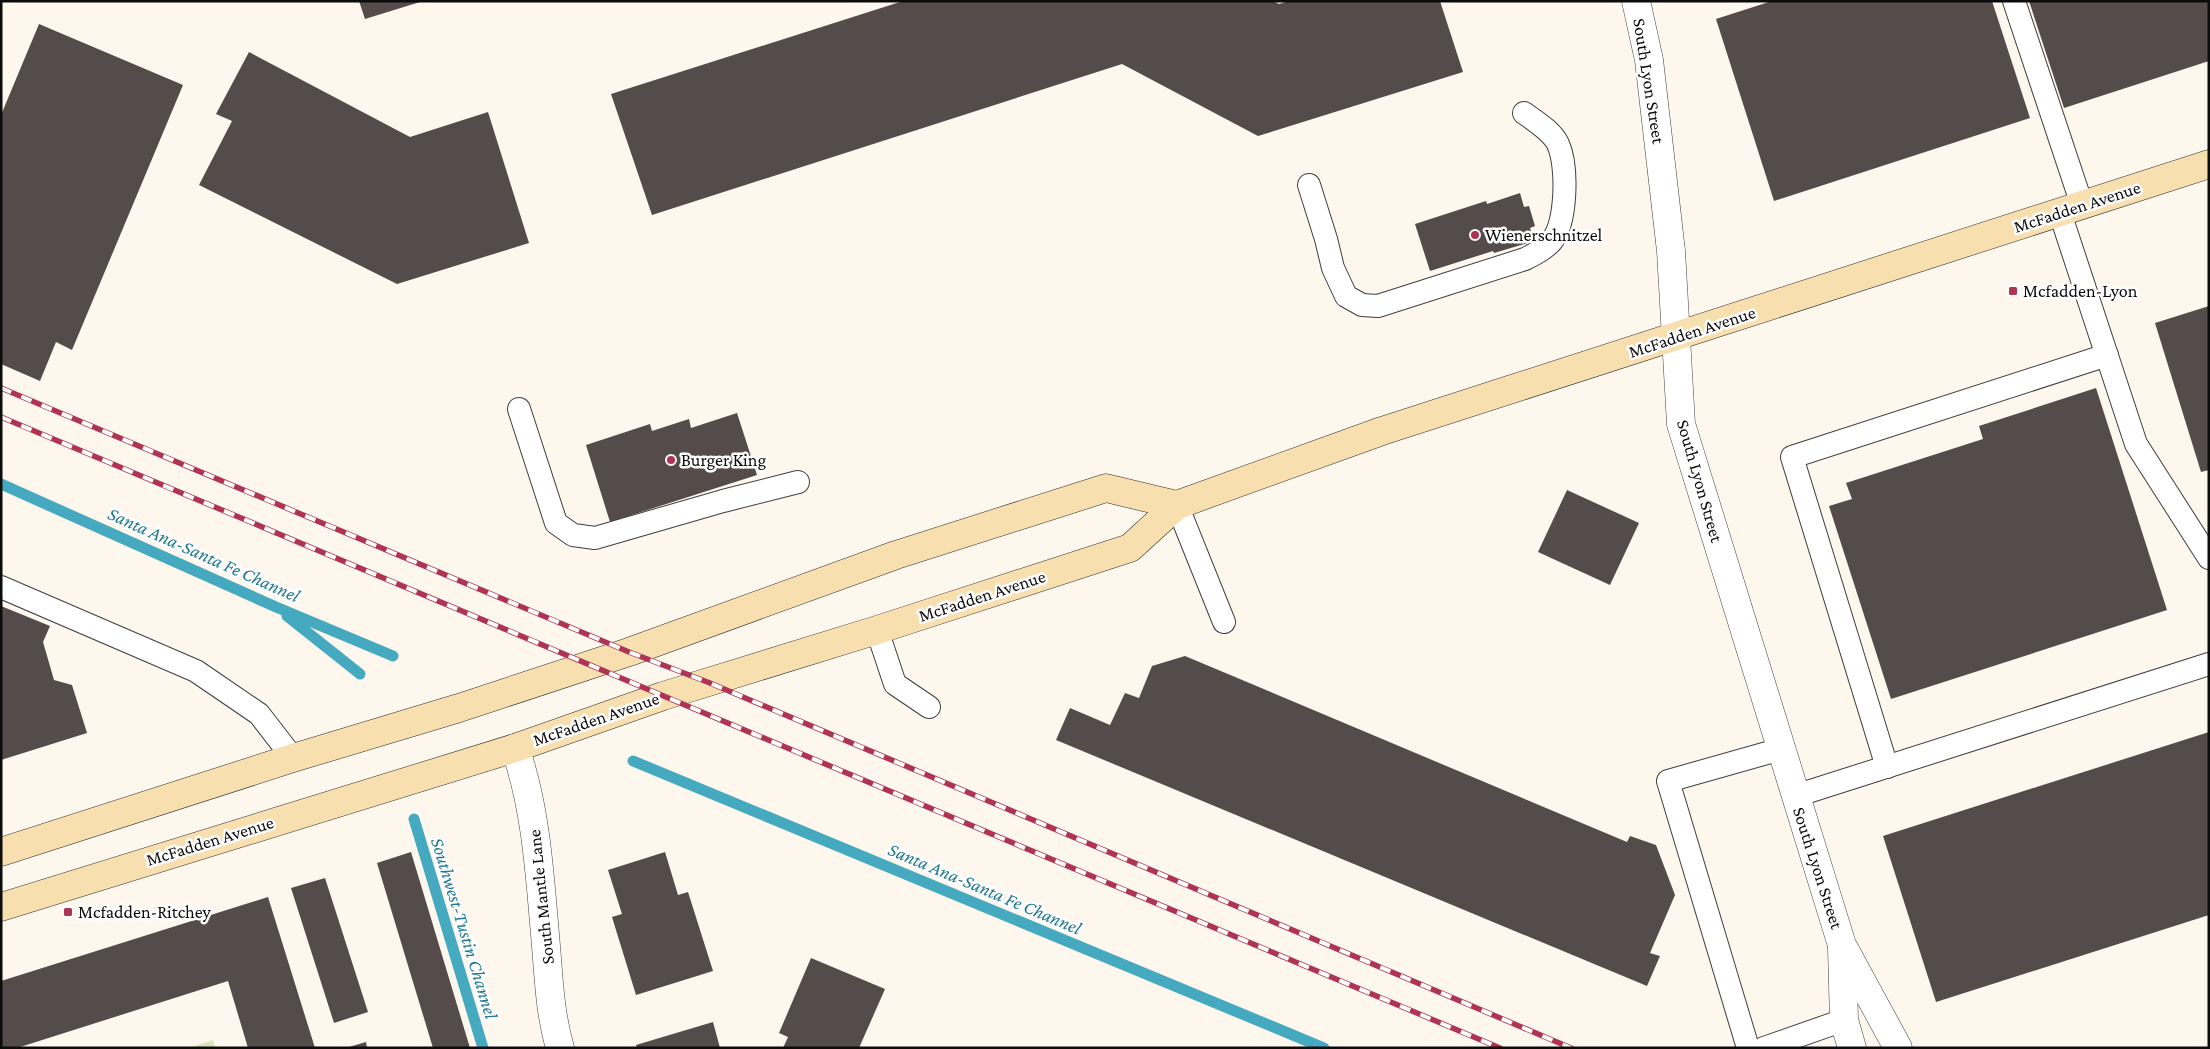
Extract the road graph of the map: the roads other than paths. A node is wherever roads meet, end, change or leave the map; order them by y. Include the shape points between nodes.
1 (1636, 1) edge
2 (2014, 1) edge
3 (1524, 113) dead end
4 (2209, 164) edge
5 (1309, 185) dead end
6 (2071, 209) junction
7 (1675, 338) junction
8 (2107, 355) junction
9 (519, 409) dead end
10 (798, 482) dead end
11 (1177, 505) junction
12 (2209, 558) edge
13 (1, 587) edge
14 (1224, 622) dead end
15 (877, 630) junction
16 (2209, 664) edge
17 (929, 707) dead end
18 (515, 748) junction
19 (1781, 749) junction
20 (292, 758) junction
21 (1887, 767) junction
22 (1795, 796) junction
23 (1, 852) edge
24 (1, 907) edge
25 (1842, 945) junction
26 (1844, 1020) junction
27 (560, 1048) edge
28 (1748, 1048) edge
29 (1764, 1048) edge
30 (1852, 1048) edge
31 (1898, 1048) edge

1 - 7 street, South Lyon Street via 1649,60 1671,251
2 - 6 lane
3 - 5 lane via 1558,143 1564,167 1562,216 1558,229 1552,241 1540,252 1525,259 1378,306 1362,306 1346,296 1337,279
4 - 6 main road, McFadden Avenue
6 - 7 main road, McFadden Avenue
6 - 8 lane
7 - 11 main road, McFadden Avenue via 1382,431
7 - 19 street, South Lyon Street via 1681,424
8 - 12 lane via 2136,444
8 - 21 lane via 1792,457
9 - 10 lane via 556,523 573,536 595,538
11 - 14 lane
11 - 15 main road, McFadden Avenue via 1130,548
11 - 20 main road via 1106,488 896,555 629,652
13 - 20 lane via 196,670 259,714
15 - 17 lane via 895,684
15 - 18 main road, McFadden Avenue via 663,696
16 - 21 lane
18 - 24 main road, McFadden Avenue
18 - 27 street, South Mantle Lane via 531,804 540,871 552,1021
19 - 22 street, South Lyon Street
19 - 28 lane via 1668,781
20 - 23 main road
21 - 22 lane
22 - 25 street, South Lyon Street
25 - 26 street, South Lyon Street
25 - 31 street, South Lyon Street
26 - 29 lane
26 - 30 street, South Lyon Street

